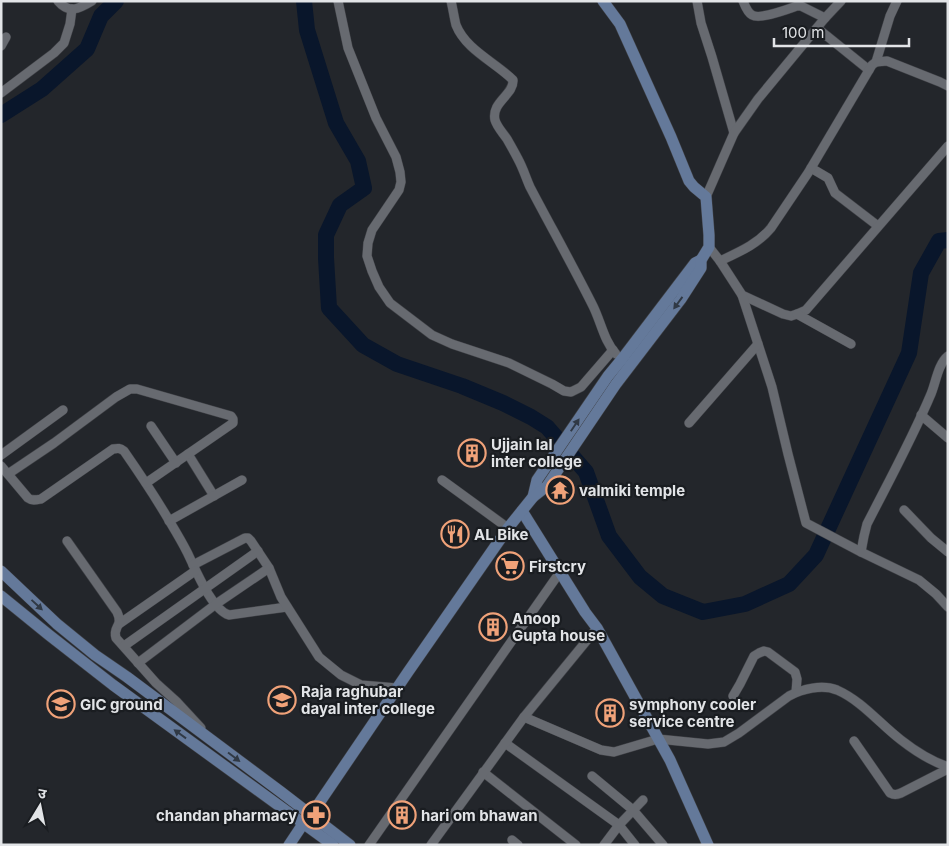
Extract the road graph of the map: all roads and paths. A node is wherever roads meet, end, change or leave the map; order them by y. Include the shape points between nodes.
1 (58, 1) edge
2 (92, 1) edge
3 (338, 1) edge
4 (451, 1) edge
5 (603, 1) edge
6 (697, 1) edge
7 (743, 1) edge
8 (841, 1) edge
9 (897, 1) edge
10 (72, 9) junction
11 (825, 18) junction
12 (817, 28) junction
13 (876, 62) junction
14 (869, 70) junction
15 (948, 86) edge
16 (1, 93) edge
17 (734, 133) junction
18 (948, 146) edge
19 (812, 168) junction
20 (706, 197) junction
21 (878, 226) junction
22 (709, 246) junction
23 (701, 260) junction
24 (720, 261) junction
25 (742, 295) junction
26 (797, 314) junction
27 (758, 344) junction
28 (851, 344) dead end
29 (613, 350) junction
30 (948, 356) edge
31 (622, 359) junction
32 (612, 380) junction
33 (63, 410) dead end
34 (921, 415) junction
35 (689, 423) dead end
36 (151, 426) dead end
37 (948, 438) edge
38 (188, 454) junction
39 (1, 455) edge
40 (176, 463) junction
41 (1, 466) edge
42 (8, 474) junction
43 (242, 480) dead end
44 (442, 480) dead end
45 (146, 483) junction
46 (214, 496) junction
47 (904, 510) dead end
48 (522, 511) junction
49 (169, 520) junction
50 (508, 528) junction
51 (67, 541) dead end
52 (258, 551) junction
53 (861, 552) junction
54 (948, 552) edge
55 (194, 568) junction
56 (269, 568) junction
57 (1, 571) edge
58 (560, 572) junction
59 (206, 588) junction
60 (1, 596) edge
61 (216, 604) junction
62 (287, 607) junction
63 (948, 607) edge
64 (119, 624) junction
65 (597, 628) junction
66 (124, 646) junction
67 (138, 663) junction
68 (397, 688) junction
69 (796, 692) junction
70 (733, 696) dead end
71 (524, 717) junction
72 (658, 739) junction
73 (854, 741) dead end
74 (213, 742) junction
75 (505, 743) junction
76 (948, 768) edge
77 (483, 772) junction
78 (592, 776) dead end
79 (643, 800) dead end
80 (633, 810) junction
81 (307, 819) junction
82 (619, 825) junction
83 (289, 845) edge
84 (333, 845) edge
85 (350, 845) edge
86 (370, 845) edge
87 (431, 845) edge
88 (576, 845) edge
89 (604, 845) edge
90 (635, 845) edge
91 (663, 845) edge
92 (708, 845) edge

1 - 10 street
2 - 10 street
3 - 29 street via 348,48 400,172 399,190 372,230 367,256 390,303 432,335 509,363 564,391 581,387
4 - 29 street via 464,38 513,80 512,87 495,109 497,126 519,161
5 - 20 street via 620,24 689,181
6 - 17 street
7 - 11 street via 754,17 801,6
8 - 11 street
9 - 13 street
10 - 16 street via 64,43
11 - 12 street
12 - 14 street
12 - 17 street
13 - 14 street
13 - 15 street via 888,61
14 - 19 street
17 - 20 street
18 - 21 street
19 - 21 street via 828,178 835,193
19 - 24 street via 765,236
20 - 22 street
21 - 26 street via 806,310
22 - 23 street
22 - 24 street
23 - 31 street via 695,263
23 -> 32 street via 700,268 681,299
24 - 25 street
25 - 26 street via 783,314
25 - 27 street
26 - 28 street
27 - 35 street
27 - 53 street via 806,523
29 - 31 street
30 - 34 street
31 - 32 street
32 - 48 street
33 - 39 street
34 - 37 street
34 - 53 street via 867,524
36 - 40 street
38 - 40 street
38 - 42 street via 233,423 231,416 134,388 116,397
38 - 46 street
40 - 45 street
41 - 42 street
42 - 45 street via 28,498 41,499 113,449 120,448
43 - 46 street
44 - 50 street
45 - 49 street
46 - 49 street
47 - 54 street
48 - 50 street
48 - 58 street
49 - 55 street
50 - 68 street
51 - 64 street via 117,612
52 - 55 street via 250,539 245,538
52 - 56 street
52 - 59 street
53 - 63 street via 919,580
55 - 59 street
55 - 64 street
56 - 61 street
56 - 62 street
57 -> 74 street via 95,655
58 - 65 street
58 - 86 street
59 - 61 street
59 - 66 street
81 -> 60 street via 113,685
61 - 62 street via 229,615
61 - 67 street
62 - 68 street via 319,657 341,675 361,685
64 - 66 street via 115,634
65 - 71 street
65 - 72 street
66 - 67 street
67 - 74 street
68 - 81 street
69 - 70 street via 795,672 764,651 754,656
69 - 72 street via 724,742 708,744
69 - 76 street via 819,687 837,690 884,724 900,740
71 - 72 street via 600,750 614,752
71 - 75 street
72 - 92 street
73 - 76 street via 890,793 896,795
74 -> 81 street
75 - 77 street
75 - 82 street
77 - 87 street
77 - 88 street
78 - 80 street
79 - 80 street
80 - 82 street
80 - 91 street
81 - 83 street
81 - 84 street
81 - 85 street
82 - 89 street
82 - 90 street

